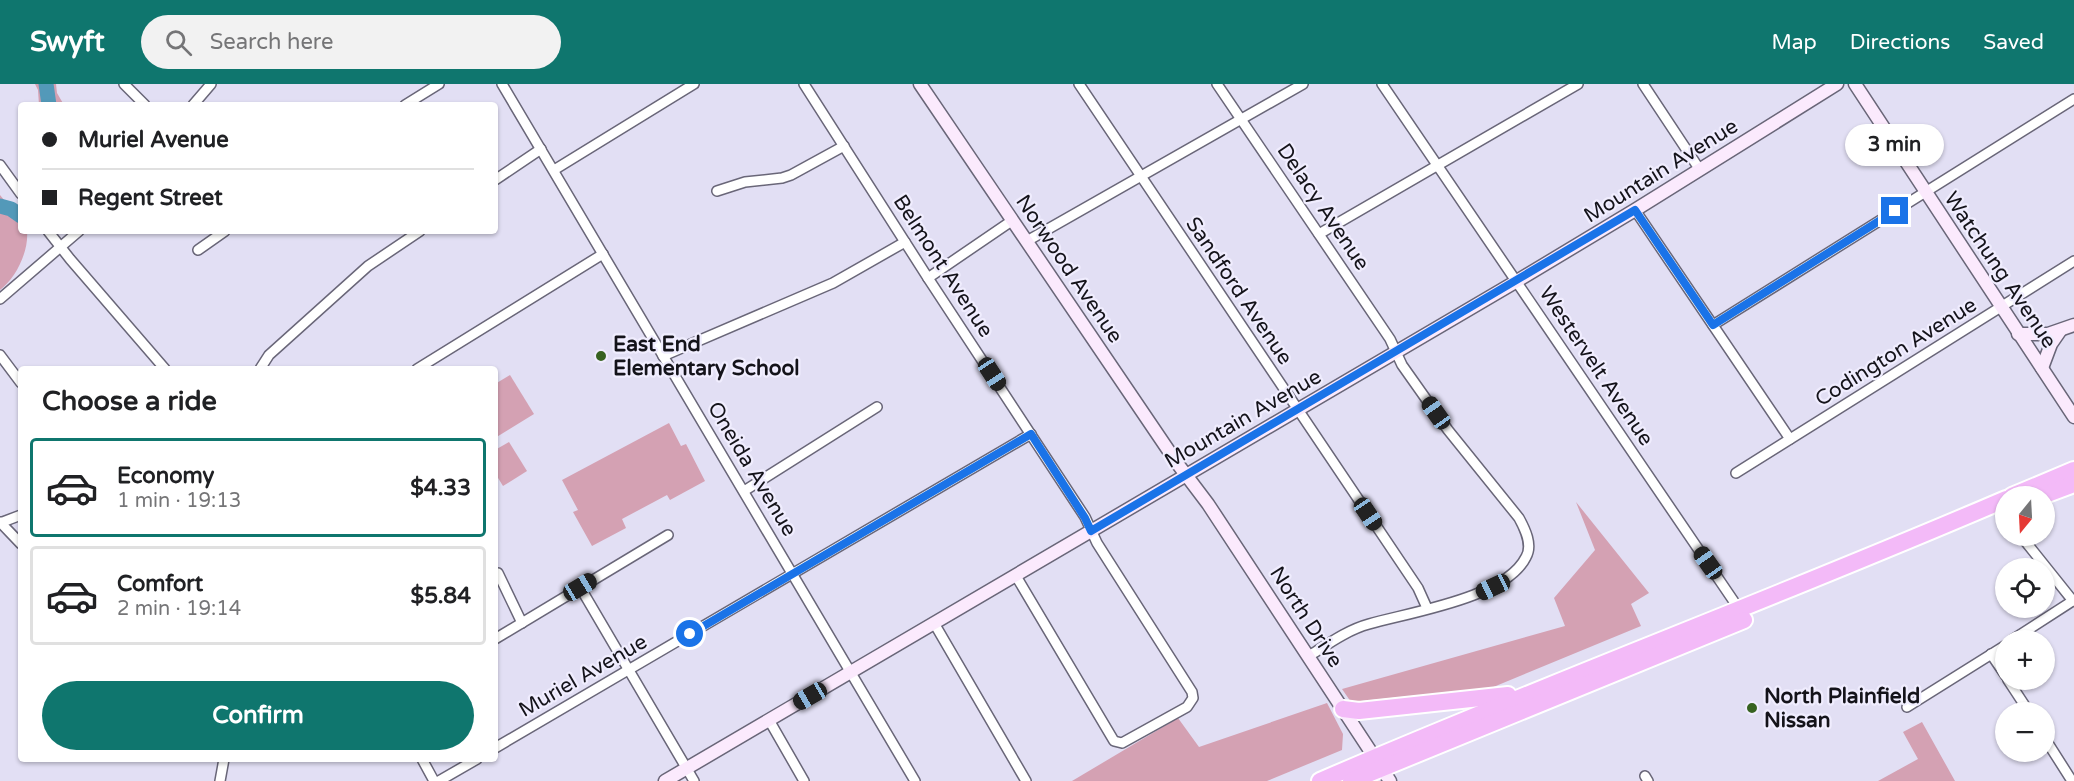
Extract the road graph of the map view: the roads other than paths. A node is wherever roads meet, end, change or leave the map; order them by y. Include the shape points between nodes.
1 (124, 84) edge
2 (211, 84) edge
3 (439, 84) edge
4 (502, 84) edge
5 (694, 84) edge
6 (804, 84) edge
7 (920, 84) edge
8 (1079, 84) edge
9 (1217, 84) edge
10 (1303, 84) edge
11 (1382, 84) edge
12 (1578, 84) edge
13 (1643, 84) edge
14 (1837, 84) edge
15 (1855, 84) edge
16 (2074, 99) edge
17 (141, 102) edge
18 (196, 102) edge
19 (410, 102) edge
20 (1242, 121) junction
21 (844, 146) junction
22 (541, 149) junction
23 (0, 165) edge
24 (1439, 165) junction
25 (554, 170) junction
26 (1700, 170) junction
27 (1141, 177) junction
28 (498, 178) edge
29 (18, 190) edge
30 (717, 190) dead end
31 (1925, 192) junction
32 (1635, 210) junction
33 (1013, 220) junction
34 (50, 234) edge
35 (76, 234) edge
36 (221, 234) edge
37 (416, 234) edge
38 (1319, 234) junction
39 (1027, 241) junction
40 (905, 242) junction
41 (61, 248) junction
42 (198, 250) dead end
43 (603, 254) junction
44 (2074, 261) edge
45 (928, 278) junction
46 (1517, 281) junction
47 (0, 299) edge
48 (2001, 307) junction
49 (1713, 325) junction
50 (2074, 325) edge
51 (2060, 331) junction
52 (2018, 334) junction
53 (1396, 352) junction
54 (0, 355) edge
55 (663, 356) junction
56 (162, 366) edge
57 (262, 366) edge
58 (422, 366) edge
59 (2042, 368) junction
60 (18, 379) edge
61 (877, 407) dead end
62 (1298, 410) junction
63 (2074, 417) edge
64 (1031, 434) junction
65 (1790, 439) junction
66 (2074, 470) edge
67 (1736, 473) dead end
68 (1187, 475) junction
69 (2074, 484) edge
70 (2036, 486) edge
71 (744, 490) junction
72 (2055, 491) edge
73 (1995, 514) edge
74 (1995, 514) edge
75 (18, 516) edge
76 (0, 522) edge
77 (1091, 531) junction
78 (668, 535) dead end
79 (18, 541) edge
80 (2028, 546) edge
81 (498, 573) dead end
82 (793, 574) junction
83 (1016, 576) junction
84 (580, 587) junction
85 (2073, 601) edge
86 (1427, 608) junction
87 (1739, 609) junction
88 (522, 623) junction
89 (934, 623) junction
90 (2028, 630) edge
91 (498, 637) edge
92 (1995, 652) edge
93 (1991, 654) junction
94 (1309, 656) junction
95 (1995, 660) edge
96 (629, 669) junction
97 (851, 672) junction
98 (1527, 693) junction
99 (1907, 706) dead end
100 (1343, 709) junction
101 (769, 720) junction
102 (498, 746) edge
103 (2055, 754) edge
104 (223, 762) edge
105 (424, 762) edge
106 (472, 762) edge
107 (686, 769) junction
108 (1382, 769) edge
109 (220, 781) edge
110 (434, 781) edge
111 (439, 781) edge
112 (665, 781) edge
113 (694, 781) edge
114 (804, 781) edge
115 (915, 781) edge
116 (1026, 781) edge
117 (1320, 781) edge
118 (1351, 781) edge
119 (2072, 781) edge

1 - 17 street
2 - 18 street
3 - 19 street
4 - 22 street, Oneida Avenue
5 - 25 street
6 - 21 street, Belmont Avenue
7 - 33 street, Norwood Avenue
8 - 27 street, Sandford Avenue
9 - 20 street, Delacy Avenue
10 - 20 street
11 - 24 street, Westervelt Avenue
12 - 24 street
13 - 26 street
14 - 26 street, Mountain Avenue
15 - 31 street, Watchung Avenue
16 - 31 street
20 - 27 street
20 - 38 street, Delacy Avenue
21 - 30 street via 791,175
21 - 40 street, Belmont Avenue
22 - 25 street, Oneida Avenue
22 - 28 street
23 - 29 street
24 - 38 street
24 - 46 street, Westervelt Avenue
25 - 43 street, Oneida Avenue
26 - 32 street, Mountain Avenue
27 - 39 street
27 - 62 street, Sandford Avenue
31 - 48 street, Watchung Avenue
31 - 49 street
32 - 46 street, Mountain Avenue
32 - 49 street
33 - 39 street, Norwood Avenue
33 - 45 street
34 - 41 street
35 - 41 street
36 - 42 street
37 - 57 street via 368,266 269,355
38 - 53 street, Delacy Avenue
39 - 68 street, Norwood Avenue
40 - 45 street, Belmont Avenue
40 - 55 street via 833,282
41 - 47 street
41 - 56 street
43 - 55 street, Oneida Avenue
43 - 58 street
44 - 48 street, Codington Avenue
45 - 64 street, Belmont Avenue
46 - 53 street, Mountain Avenue
46 - 87 street, Westervelt Avenue
48 - 52 street, Watchung Avenue
48 - 65 street, Codington Avenue
49 - 65 street
50 - 51 street
51 - 52 street
51 - 59 street
52 - 59 street, Watchung Avenue
53 - 62 street, Mountain Avenue
53 - 86 street, Delacy Avenue via 1448,430 1515,512 1526,530 1528,544 1526,557 1504,580 1474,595
54 - 60 street
55 - 71 street, Oneida Avenue
59 - 63 street, Watchung Avenue
61 - 71 street
62 - 68 street, Mountain Avenue
62 - 86 street, Sandford Avenue via 1418,588
64 - 77 street, Belmont Avenue
64 - 82 street, Muriel Avenue
65 - 67 street, Codington Avenue
66 - 70 highway
68 - 77 street, Mountain Avenue
68 - 94 street, North Drive
69 - 72 highway
71 - 82 street, Oneida Avenue
73 - 87 highway
74 - 108 highway
75 - 76 street
76 - 79 street
77 - 83 street, Mountain Avenue
77 - 83 street, Belmont Avenue via 1192,692 1193,699 1187,707 1122,743 1114,741
78 - 84 street
80 - 85 street
81 - 88 street
82 - 96 street, Muriel Avenue
82 - 97 street, Oneida Avenue
83 - 89 street, Mountain Avenue
84 - 88 street
84 - 96 street
85 - 90 street
86 - 94 street via 1353,630
87 - 98 highway
88 - 91 street
89 - 97 street, Mountain Avenue
89 - 116 street
92 - 93 street
93 - 95 street
93 - 99 street
94 - 100 street, North Drive
96 - 102 street, Muriel Avenue
96 - 107 street
97 - 101 street, Mountain Avenue
97 - 115 street, Oneida Avenue
98 - 100 highway via 1359,711
98 - 108 highway
100 - 108 street, North Drive
101 - 107 street, Mountain Avenue
101 - 114 street
103 - 119 street
104 - 109 street
105 - 110 street
106 - 111 street
107 - 112 street, Mountain Avenue
107 - 113 street
108 - 117 highway
108 - 118 highway

